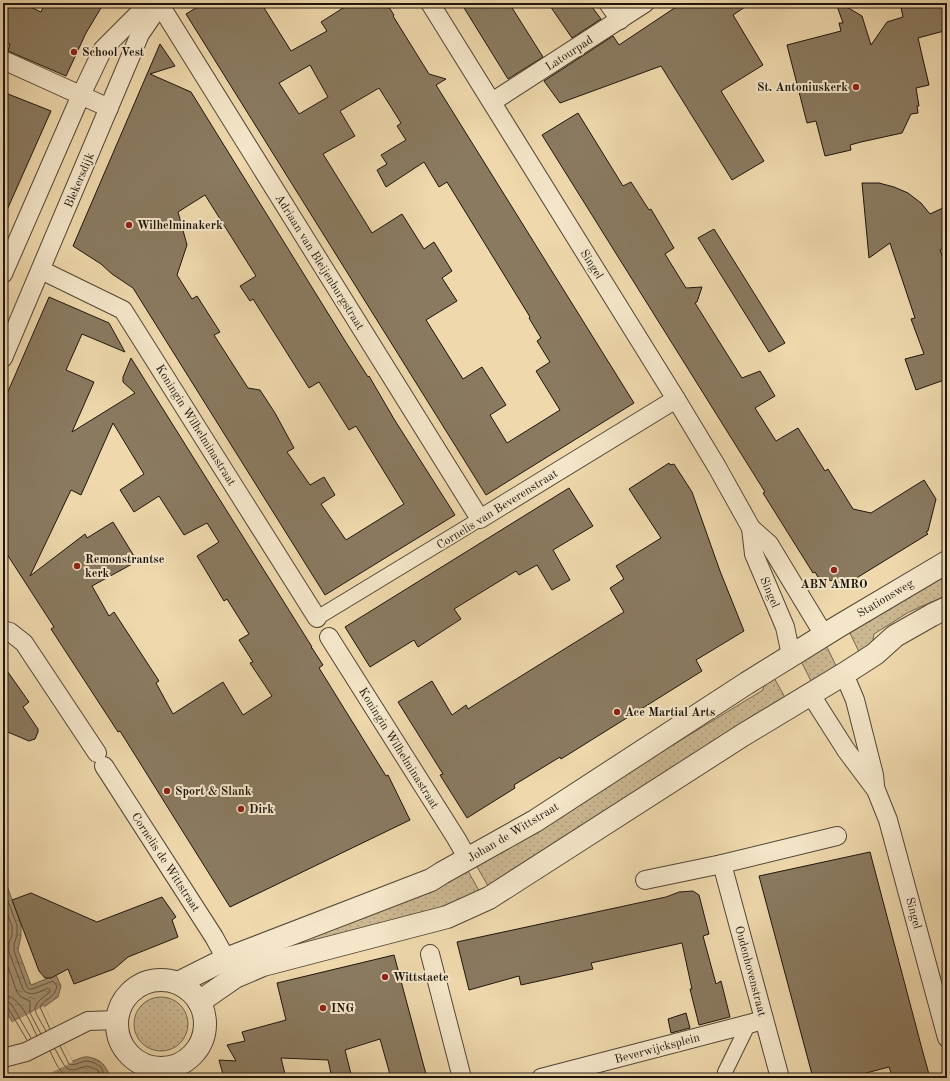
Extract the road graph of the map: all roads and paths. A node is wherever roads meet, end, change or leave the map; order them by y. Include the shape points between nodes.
1 (430, 3) edge
2 (608, 3) edge
3 (646, 3) edge
4 (161, 4) edge
5 (620, 20) junction
6 (3, 60) edge
7 (81, 95) junction
8 (492, 102) junction
9 (109, 108) junction
10 (41, 270) junction
11 (3, 274) edge
12 (3, 358) edge
13 (676, 399) junction
14 (480, 519) junction
15 (751, 528) junction
16 (947, 562) edge
17 (947, 608) edge
18 (317, 618) joint
19 (3, 630) edge
20 (824, 635) junction
21 (329, 637) dead end
22 (791, 655) junction
23 (844, 674) junction
24 (811, 695) junction
25 (876, 790) junction
26 (837, 836) dead end
27 (468, 859) junction
28 (722, 864) junction
29 (646, 880) dead end
30 (430, 954) dead end
31 (226, 959) junction
32 (178, 983) junction
33 (199, 1002) junction
34 (118, 1020) junction
35 (757, 1022) junction
36 (947, 1038) edge
37 (132, 1057) junction
38 (3, 1058) edge
39 (725, 1072) dead end
40 (171, 1073) edge
41 (136, 1078) edge
42 (462, 1078) edge
43 (541, 1078) edge
44 (780, 1078) edge

1 - 8 street, Singel
2 - 5 street
3 - 5 street, Latourpad
4 - 7 street via 139,13 103,49
4 - 9 street, Blekersdijk via 140,34
4 - 14 street, Adriaan van Bleijenburgstraat
5 - 8 street, Latourpad
6 - 7 street
7 - 9 street
7 - 11 street
8 - 13 street, Singel
9 - 10 street, Blekersdijk
10 - 12 street, Blekersdijk
10 - 18 street, Koningin Wilhelminastraat via 123,310
13 - 14 street, Cornelis van Beverenstraat
13 - 15 street, Singel
14 - 18 street, Cornelis van Beverenstraat
15 - 20 street, Singel via 769,544
15 - 22 street, Singel via 754,554 785,627
16 - 20 street, Stationsweg
17 - 23 street via 895,636 875,654
19 - 31 street, Cornelis de Wittstraat via 24,643 101,759
20 - 22 street, Johan de Wittstraat
21 - 27 street, Koningin Wilhelminastraat
22 - 27 street, Johan de Wittstraat via 535,821
23 - 24 street
23 - 25 street, Singel via 855,700
24 - 25 street, Singel via 846,750
24 - 33 street via 743,735 489,898 447,917 263,965 235,977
25 - 36 street, Singel via 888,820
26 - 28 street
27 - 31 street, Johan de Wittstraat via 431,880
28 - 29 street
28 - 35 street, Oudenhovenstraat
30 - 42 street
31 - 32 street, Johan de Wittstraat
32 - 33 street
32 - 34 street via 158,980 132,991 120,1009
33 - 40 street via 205,1022 201,1042 196,1051
34 - 37 street via 118,1033 123,1046
34 - 38 street via 88,1021 26,1052
35 - 39 street
35 - 43 street, Beverwijcksplein
35 - 44 street, Oudenhovenstraat
37 - 40 street
37 - 41 street

